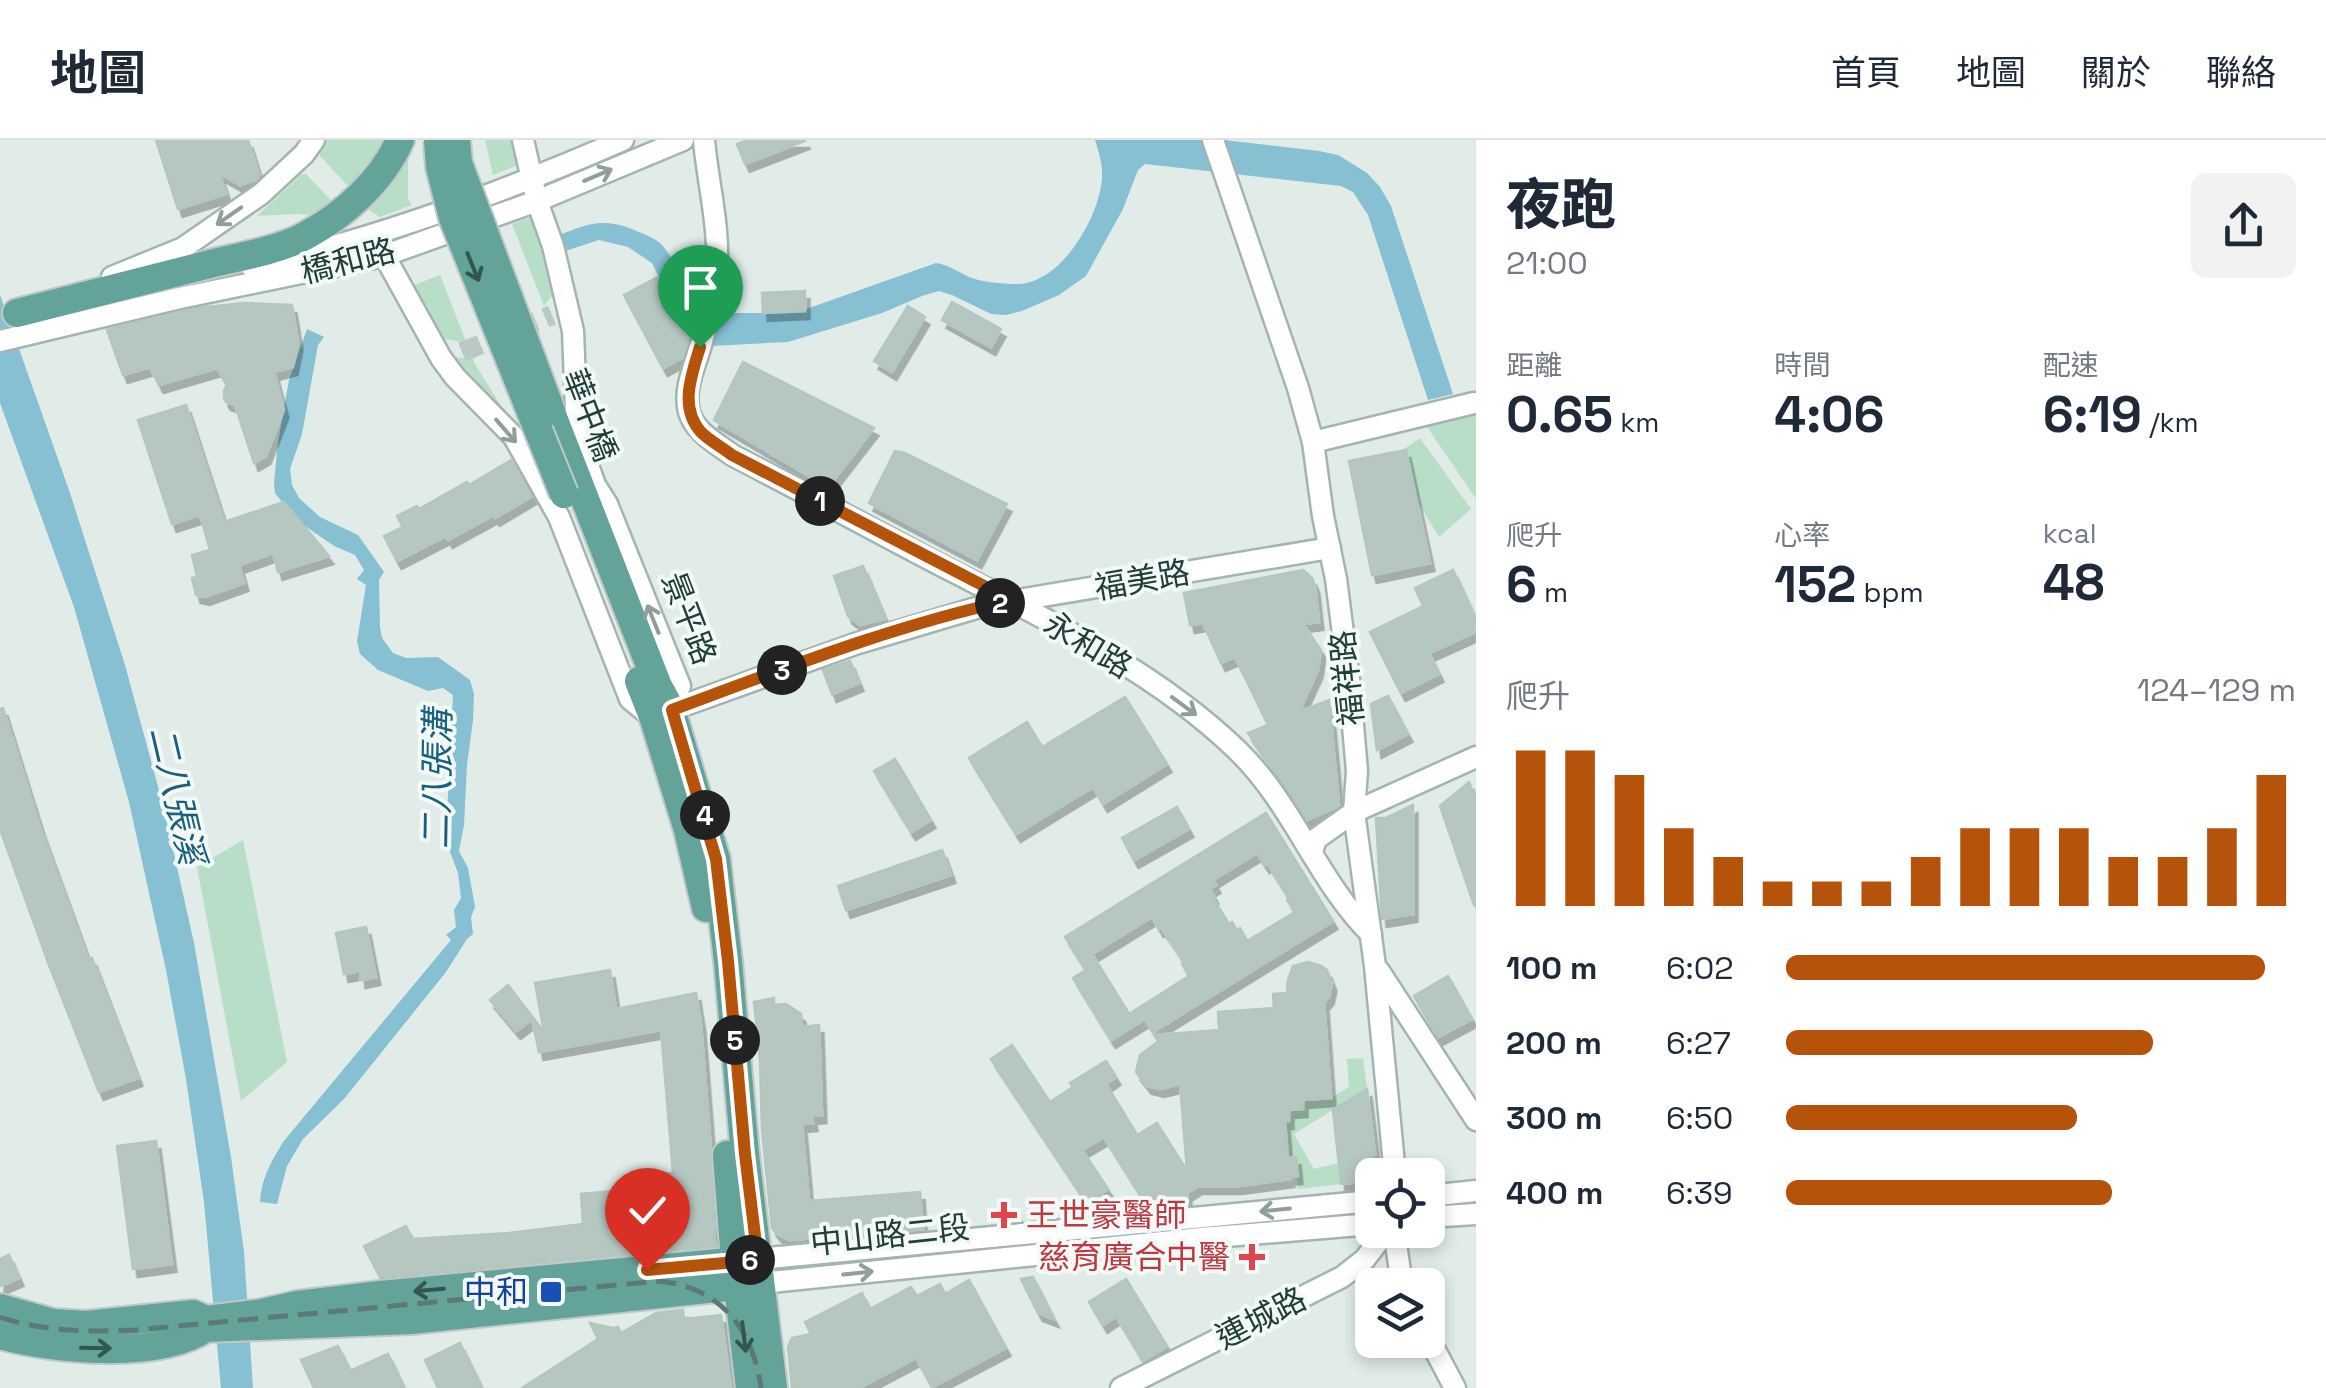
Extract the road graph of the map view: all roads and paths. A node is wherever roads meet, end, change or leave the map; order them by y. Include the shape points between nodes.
1 (400, 140) edge
2 (438, 140) edge
3 (456, 140) edge
4 (523, 140) edge
5 (623, 140) edge
6 (682, 140) edge
7 (704, 140) edge
8 (1213, 141) edge
9 (309, 147) edge
10 (532, 179) junction
11 (537, 200) junction
12 (374, 235) junction
13 (383, 256) junction
14 (8, 315) edge
15 (0, 341) edge
16 (462, 352) tunnel mouth
17 (441, 358) junction
18 (1474, 403) edge
19 (1313, 442) junction
20 (1330, 548) junction
21 (1011, 600) junction
22 (657, 702) junction
23 (1476, 757) edge
24 (1354, 812) junction
25 (1312, 852) junction
26 (1371, 934) junction
27 (1376, 966) junction
28 (1476, 1120) edge
29 (1393, 1158) edge
30 (1476, 1191) edge
31 (1445, 1194) edge
32 (1355, 1203) edge
33 (1476, 1214) edge
34 (1445, 1216) edge
35 (1355, 1225) edge
36 (1374, 1248) edge
37 (748, 1272) junction
38 (0, 1308) edge
39 (206, 1324) junction
40 (0, 1335) edge
41 (1439, 1358) edge
42 (750, 1388) edge
43 (772, 1388) edge
44 (1121, 1388) edge
45 (1455, 1388) edge

1 - 14 main road via 370,186 303,238
2 -> 22 main road, 華中橋, bridge via 454,218
3 - 22 main road, 華中橋, bridge via 458,163
4 - 10 street, 景平路
5 - 10 street, 橋和路
11 -> 6 street, 橋和路
7 - 21 street, 永和路 via 717,239 712,305 688,388 689,413 700,432 732,455
8 - 19 street, 福祥路
9 -> 14 street via 261,194 183,248
10 - 11 street, 景平路
10 - 12 street, 橋和路
11 - 13 street, 橋和路
22 -> 11 street, 景平路 via 680,686 577,434 573,331 561,315 553,246
12 - 13 street, 景平路
12 - 14 street, 橋和路 via 50,313
13 - 15 street, 橋和路
13 - 17 street, 景平路
16 - 17 street
17 -> 22 street, 景平路 via 514,438 559,517 630,699
18 - 19 street
19 - 20 street, 福祥路
20 - 21 street, 福美路
20 - 24 street, 福祥路 via 1357,771
21 - 22 street, 福美路
21 -> 25 street, 永和路 via 1204,720 1273,791
22 - 37 main road, 景平路 via 716,859 745,1154
23 - 24 street
24 - 25 street via 1316,838
24 - 26 street, 福祥路
25 - 26 street, 永和路 via 1347,910
26 - 27 street, 福祥路
27 - 28 street
27 - 29 street, 福祥路
30 - 31 street
32 -> 37 street, 中山路二段
33 - 34 street
37 -> 35 street, 中山路二段
36 - 44 street, 連城路 via 1342,1278
37 - 39 main road, 中山路二段 via 380,1295
37 -> 42 main road, 景平路
37 - 43 main road, 景平路
38 - 39 main road, 中山路二段 via 53,1322 193,1314
40 -> 39 main road, 中山路二段 via 125,1348 190,1339
41 - 45 street

